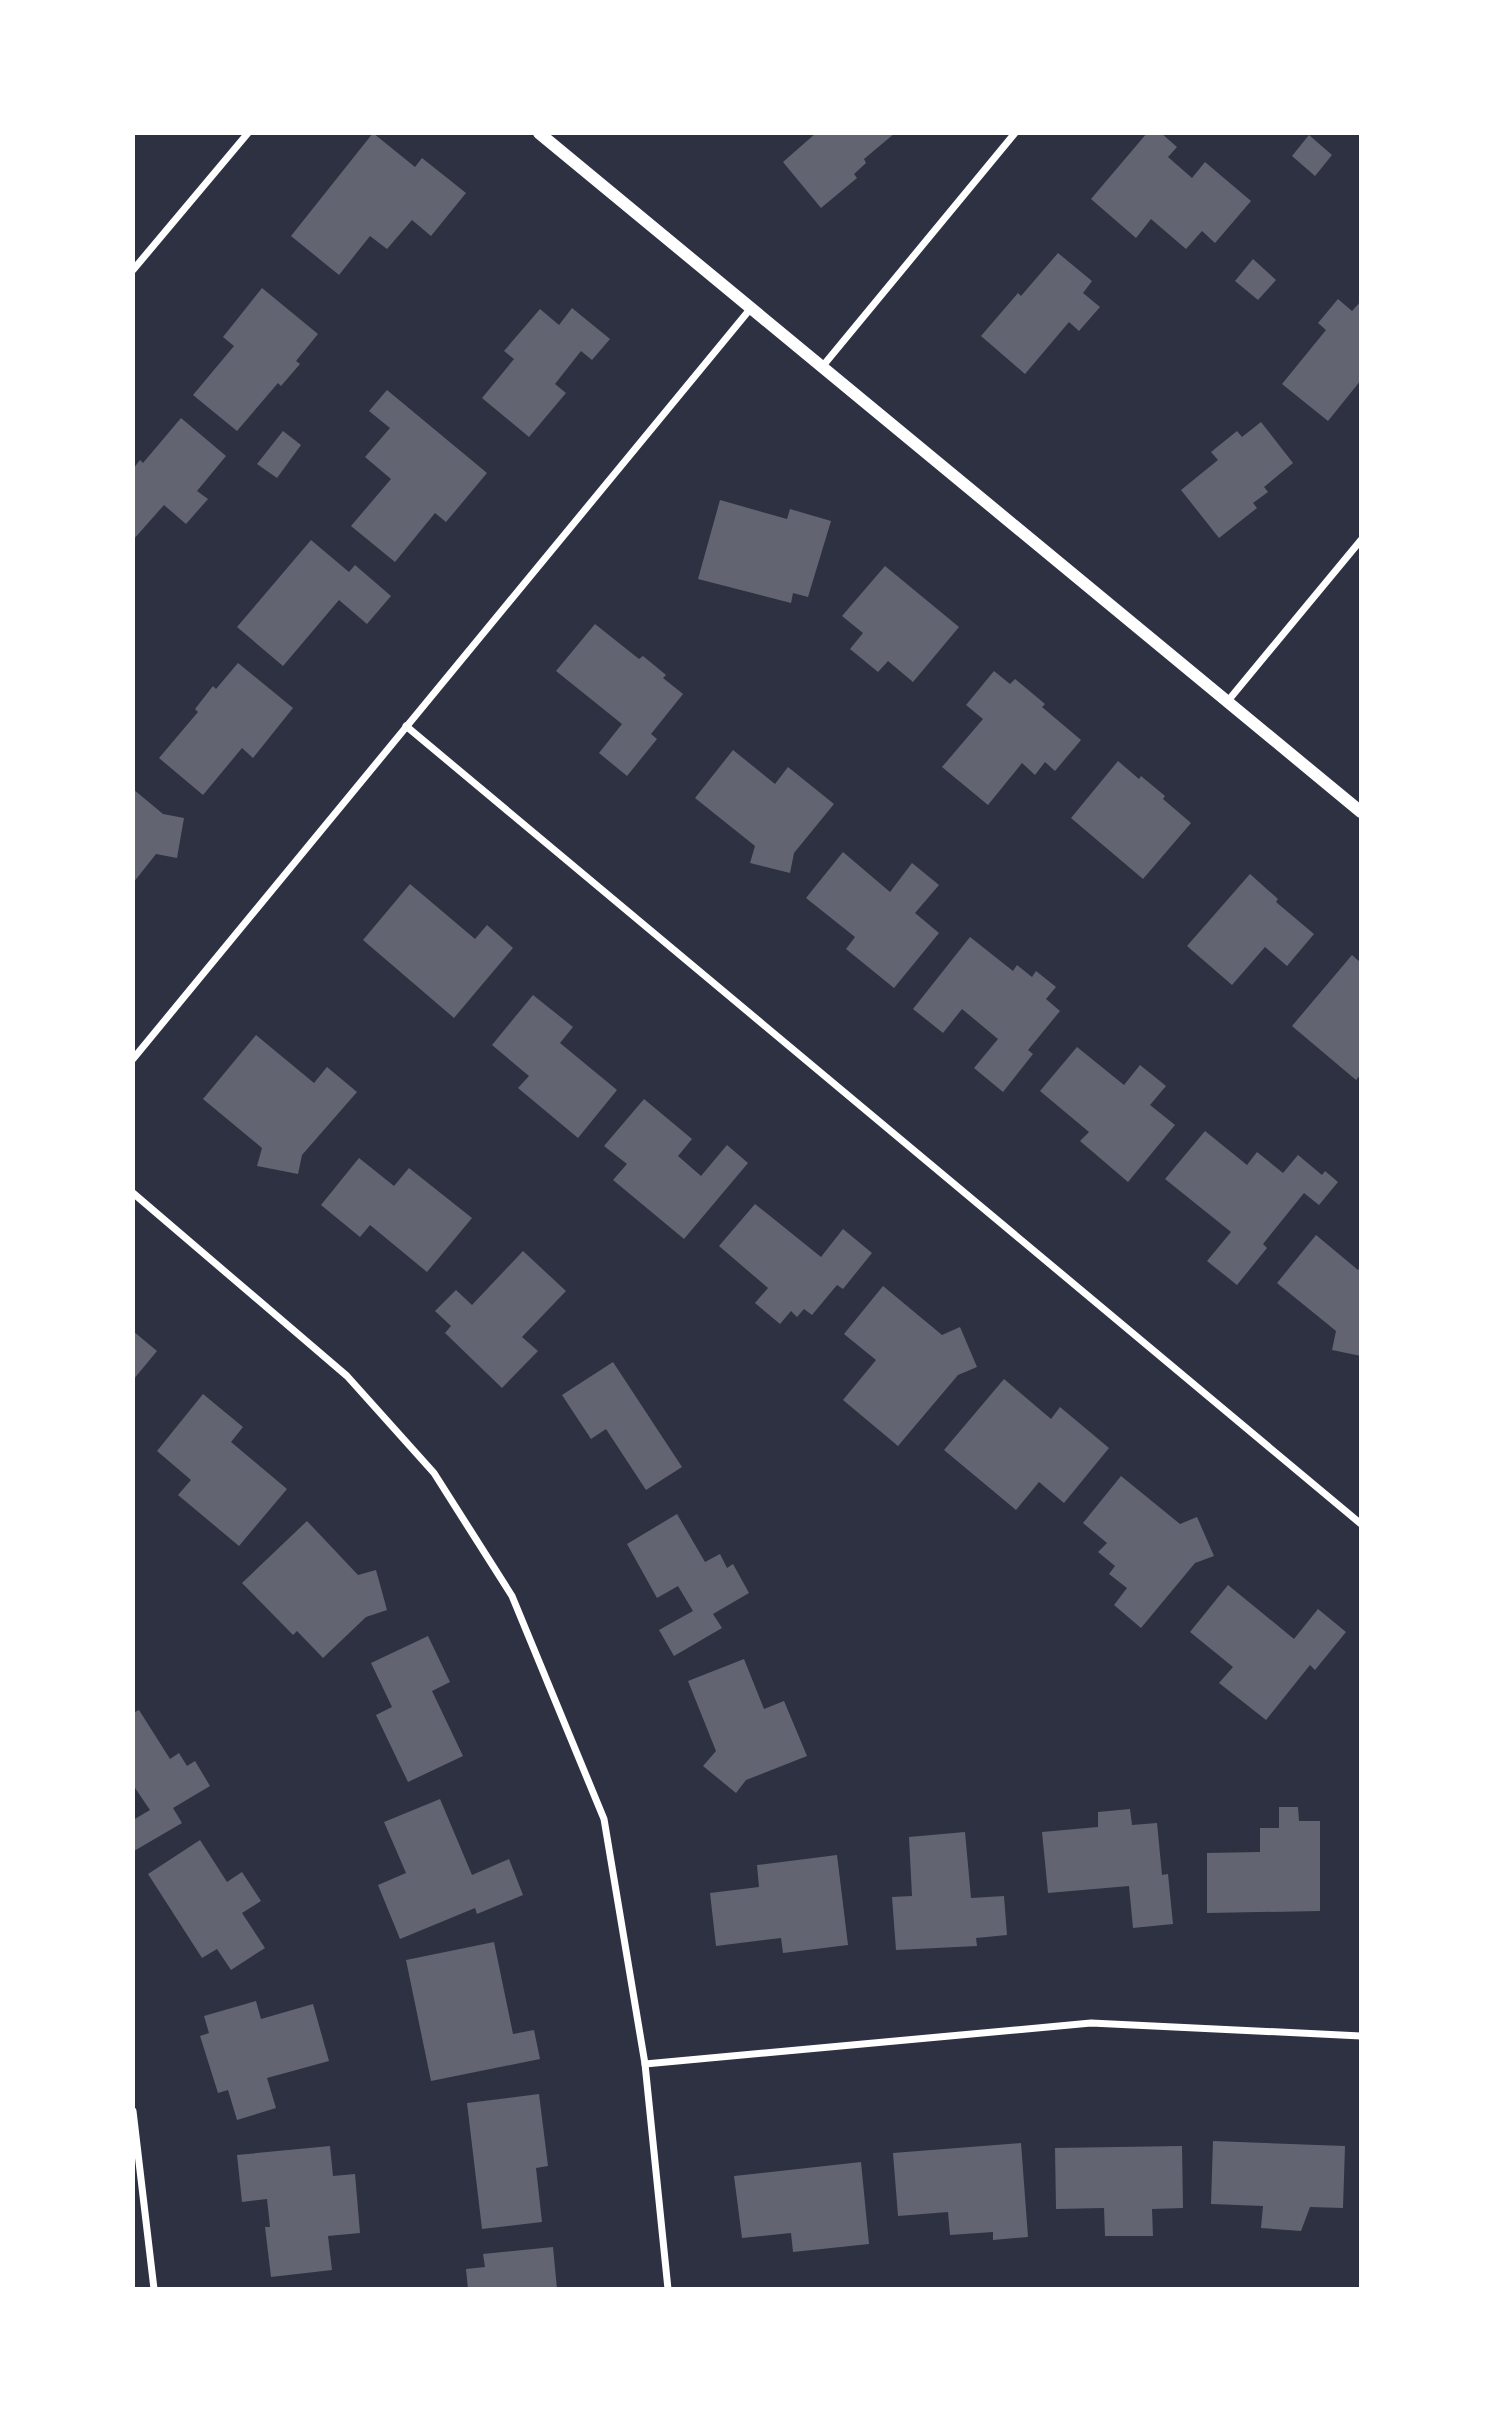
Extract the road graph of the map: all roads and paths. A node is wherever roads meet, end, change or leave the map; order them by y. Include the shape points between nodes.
1 (248, 133) edge
2 (539, 133) edge
3 (1015, 133) edge
4 (133, 270) edge
5 (751, 308) junction
6 (822, 367) junction
7 (1361, 540) edge
8 (1227, 703) junction
9 (407, 726) junction
10 (1361, 812) edge
11 (133, 1059) edge
12 (133, 1194) edge
13 (1361, 1524) edge
14 (1361, 2036) edge
15 (645, 2064) junction
16 (133, 2111) edge
17 (154, 2289) edge
18 (668, 2289) edge

1 - 4 street
2 - 5 street
3 - 6 street
5 - 6 street
5 - 9 street
6 - 8 street
7 - 8 street
8 - 10 street
9 - 11 street
9 - 13 street
12 - 15 street via 347,1377 434,1473 512,1596 604,1819
14 - 15 street via 1091,2022
15 - 18 street
16 - 17 street

